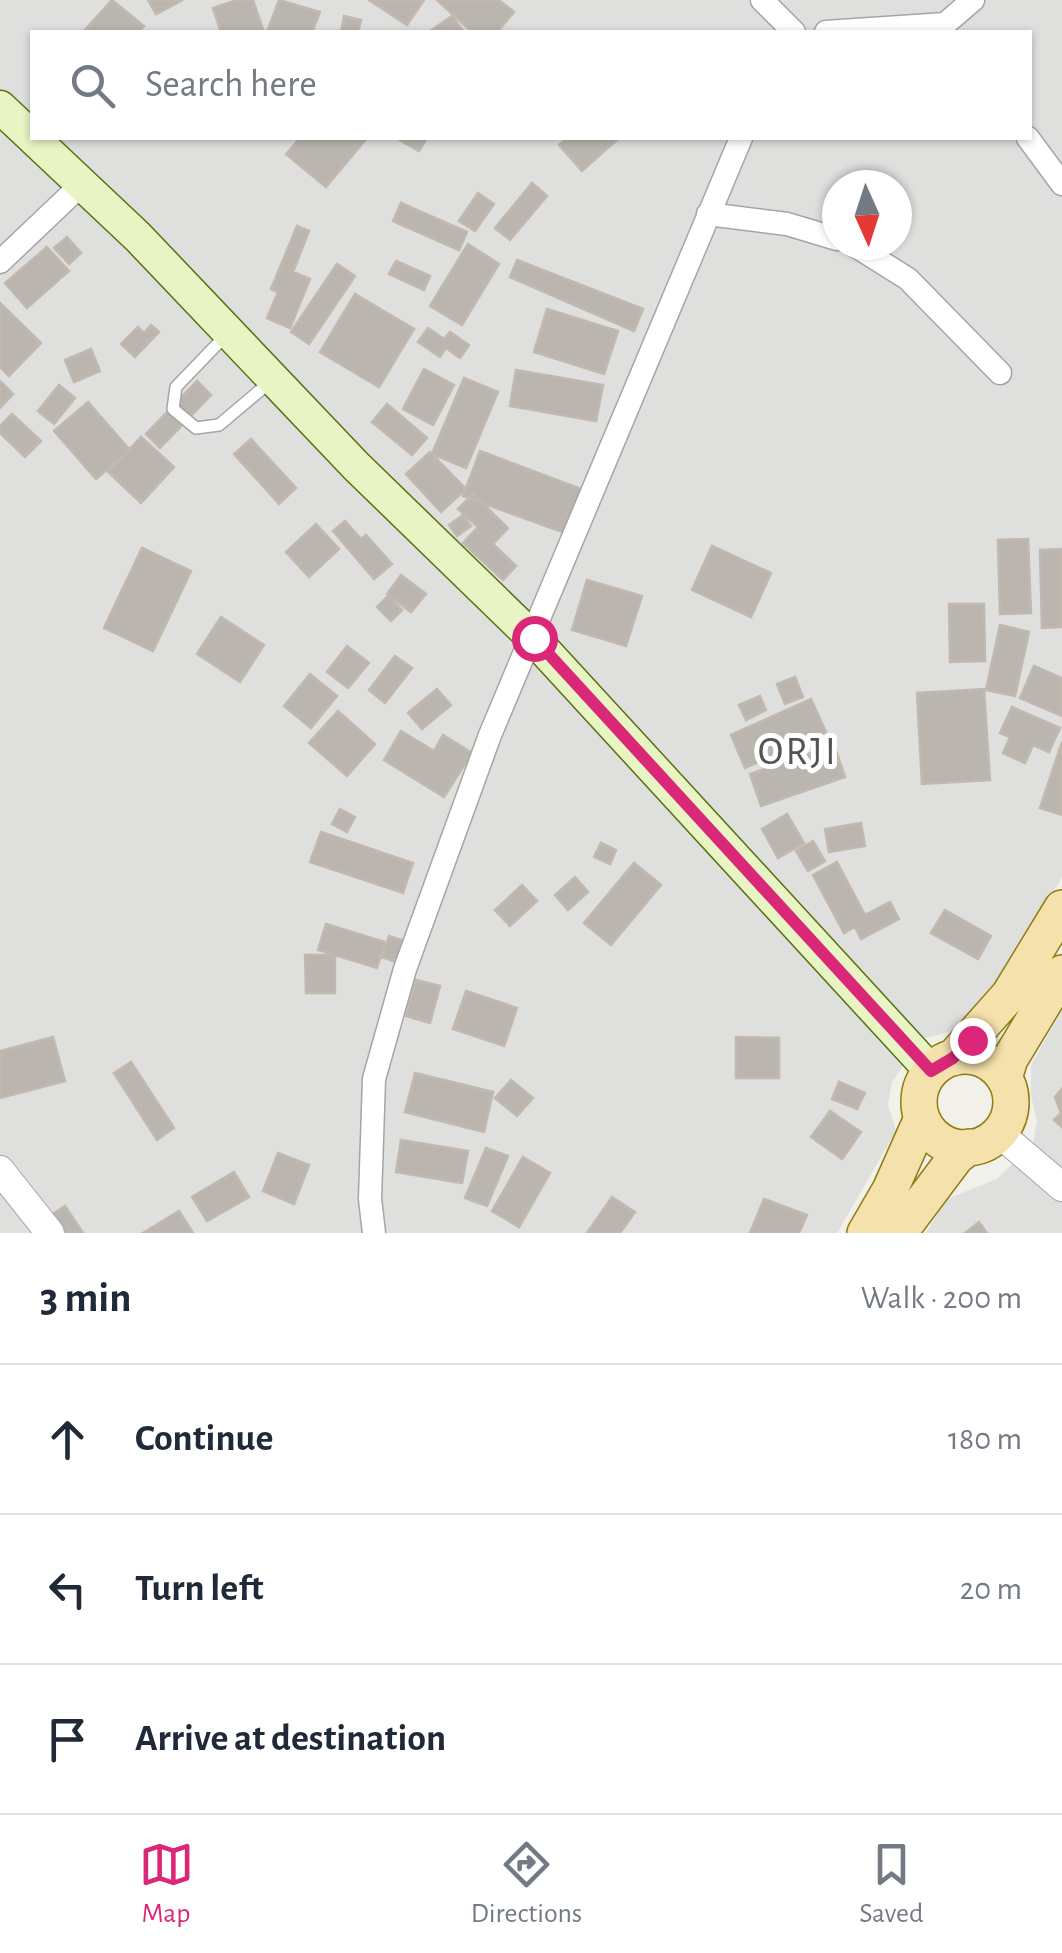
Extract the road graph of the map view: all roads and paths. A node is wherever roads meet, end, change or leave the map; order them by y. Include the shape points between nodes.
1 (762, 0) edge
2 (972, 0) edge
3 (948, 28) edge
4 (789, 30) edge
5 (887, 30) edge
6 (0, 106) edge
7 (30, 134) edge
8 (36, 140) edge
9 (739, 140) edge
10 (1029, 140) edge
11 (82, 184) junction
12 (1062, 184) edge
13 (708, 214) junction
14 (822, 234) edge
15 (879, 260) edge
16 (0, 262) edge
17 (229, 332) junction
18 (1000, 373) dead end
19 (274, 379) junction
20 (534, 638) junction
21 (1062, 908) edge
22 (1062, 973) edge
23 (942, 1064) junction
24 (1004, 1078) junction
25 (922, 1118) junction
26 (984, 1140) junction
27 (0, 1170) edge
28 (1062, 1188) edge
29 (50, 1233) edge
30 (374, 1233) edge
31 (864, 1233) edge
32 (899, 1233) edge

1 - 4 street
2 - 3 street
3 - 5 street
6 - 7 main road
8 - 11 main road
9 - 13 street
10 - 12 street
11 - 16 street
11 - 17 main road
13 - 14 street
13 - 20 street
15 - 18 street via 908,278
17 - 19 main road
17 - 19 lane via 176,387 173,410 196,428 218,425
19 - 20 main road
20 - 23 main road
20 - 30 street via 442,867 374,1079
21 - 23 main road via 1010,995
22 - 24 main road
23 - 24 main road via 970,1056
23 - 25 main road via 920,1093
24 - 26 main road via 1010,1110
25 - 26 main road via 944,1142
25 - 31 main road
26 - 28 street
26 - 32 main road via 956,1157
27 - 29 street

